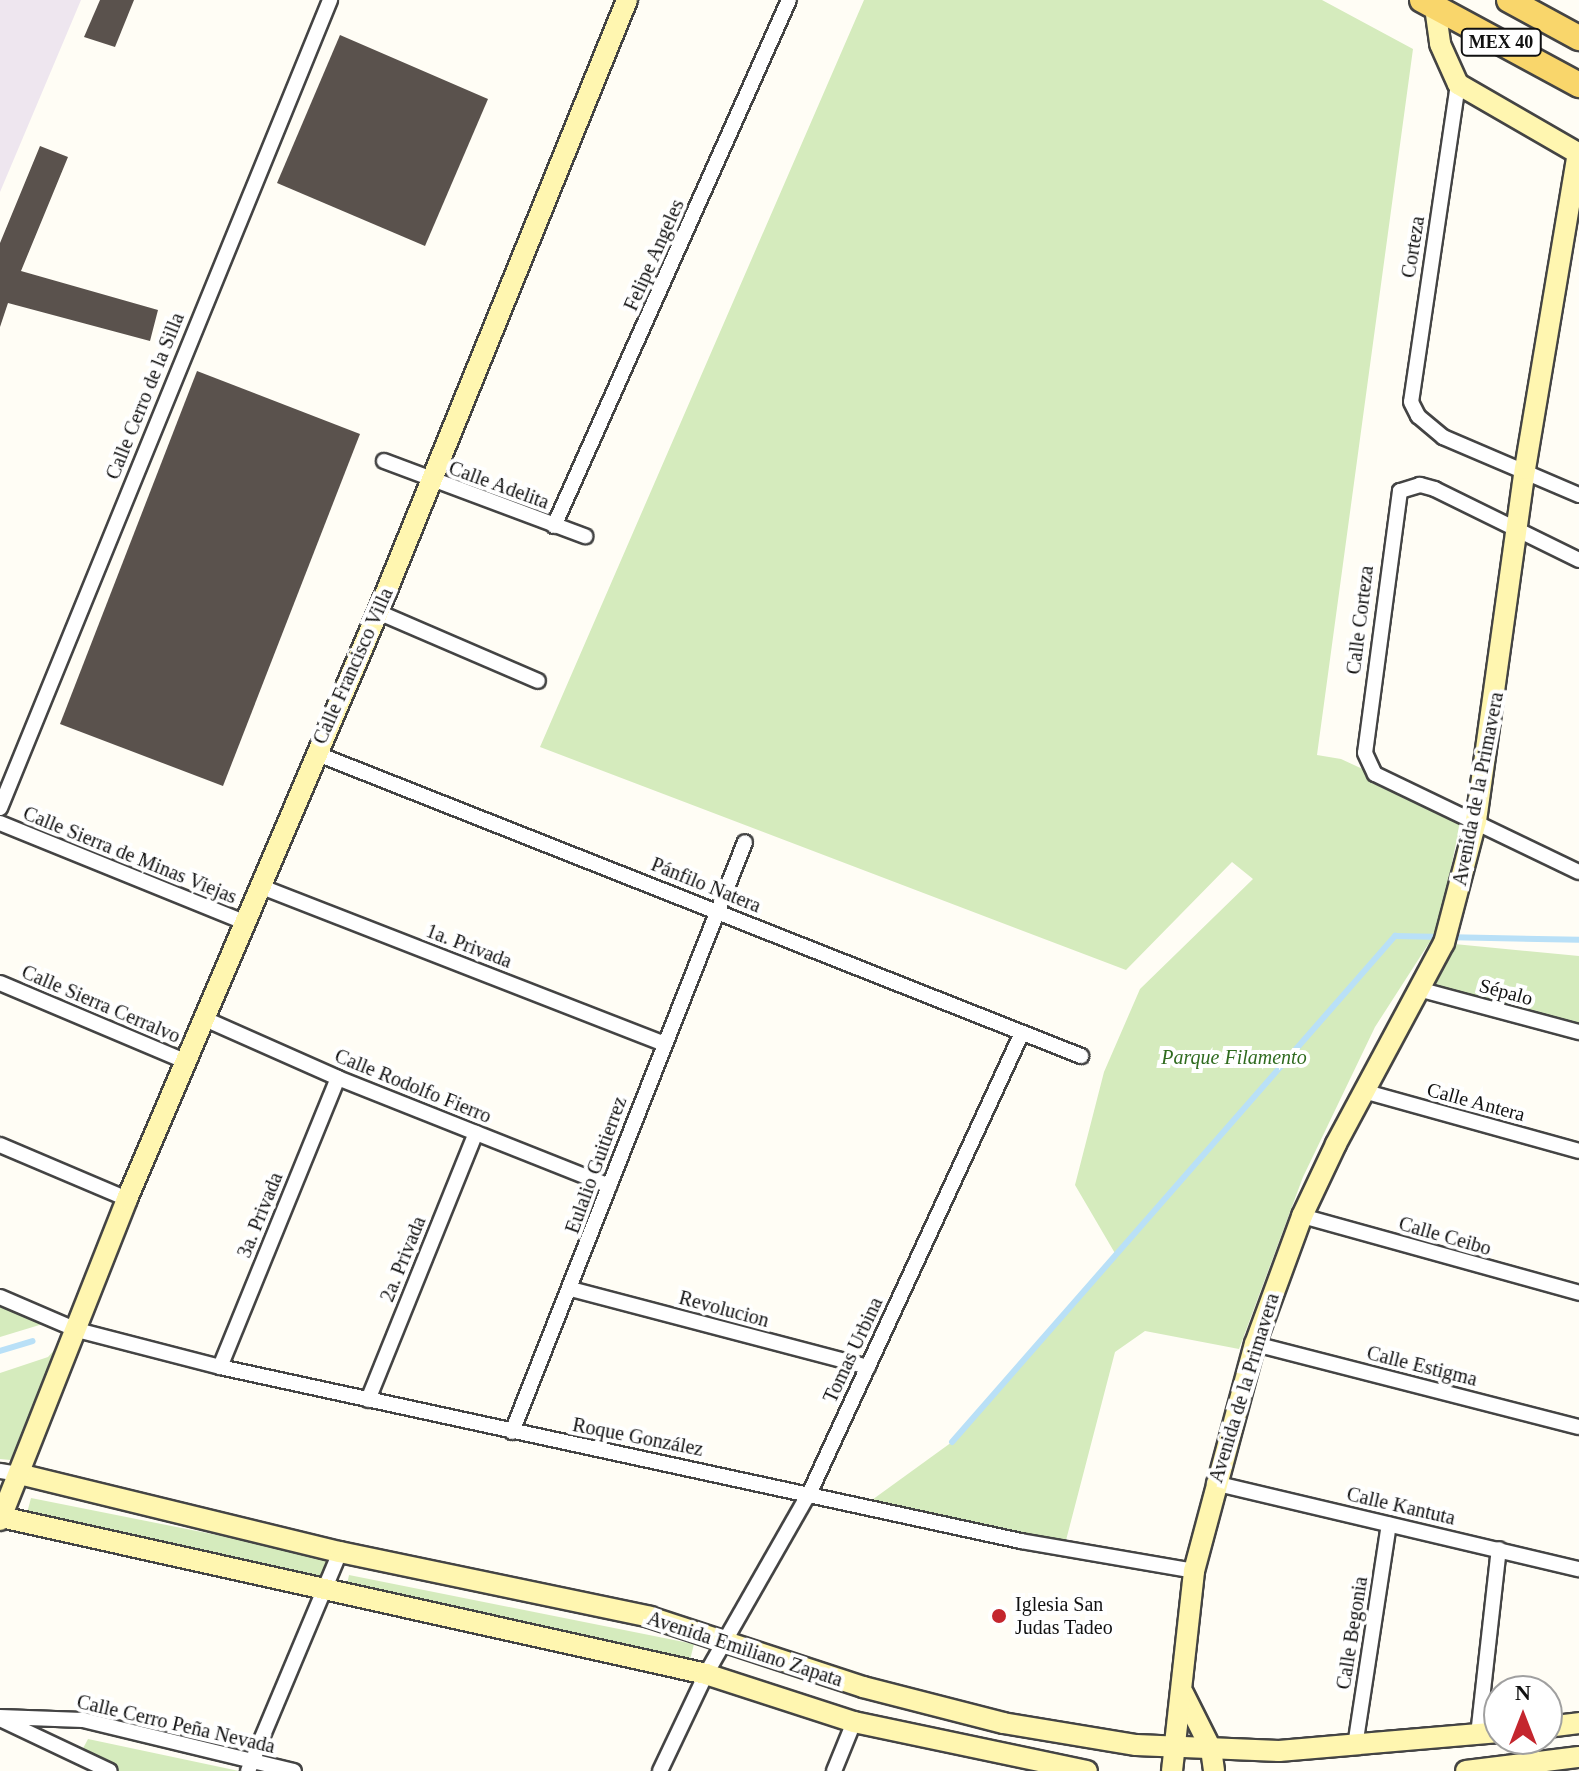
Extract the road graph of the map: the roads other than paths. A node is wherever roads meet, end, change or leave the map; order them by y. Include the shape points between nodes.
1 (330, 0) edge
2 (627, 0) edge
3 (789, 0) edge
4 (1509, 0) edge
5 (1429, 3) edge
6 (1579, 38) edge
7 (1458, 84) junction
8 (1579, 85) edge
9 (1578, 154) edge
10 (384, 461) dead end
11 (1525, 475) junction
12 (431, 481) junction
13 (1579, 495) edge
14 (1521, 522) junction
15 (554, 526) junction
16 (585, 536) dead end
17 (1579, 560) edge
18 (378, 612) junction
19 (538, 681) dead end
20 (315, 753) junction
21 (0, 808) edge
22 (1476, 821) junction
23 (0, 823) edge
24 (745, 842) dead end
25 (1579, 872) edge
26 (262, 887) junction
27 (717, 911) junction
28 (246, 923) junction
29 (0, 983) edge
30 (1422, 990) junction
31 (205, 1019) junction
32 (1579, 1032) edge
33 (1021, 1035) junction
34 (662, 1043) junction
35 (1081, 1056) dead end
36 (187, 1062) junction
37 (338, 1078) junction
38 (1363, 1091) junction
39 (476, 1133) junction
40 (0, 1145) edge
41 (1579, 1151) edge
42 (609, 1186) junction
43 (127, 1199) junction
44 (1302, 1216) junction
45 (571, 1289) junction
46 (1579, 1293) edge
47 (0, 1297) edge
48 (77, 1330) junction
49 (1255, 1344) junction
50 (220, 1367) junction
51 (868, 1367) junction
52 (368, 1400) junction
53 (1579, 1427) edge
54 (512, 1432) junction
55 (9, 1472) edge
56 (1214, 1483) junction
57 (810, 1492) junction
58 (0, 1518) edge
59 (1389, 1525) junction
60 (1499, 1549) junction
61 (340, 1552) junction
62 (1579, 1569) edge
63 (1194, 1571) junction
64 (324, 1591) junction
65 (726, 1639) junction
66 (706, 1674) junction
67 (1183, 1693) junction
68 (0, 1718) edge
69 (854, 1722) junction
70 (1483, 1734) edge
71 (1478, 1735) junction
72 (1172, 1746) junction
73 (1355, 1746) junction
74 (1211, 1749) junction
75 (1579, 1757) edge
76 (250, 1767) edge
77 (1034, 1767) edge
78 (110, 1771) edge
79 (294, 1771) edge
80 (660, 1771) edge
81 (834, 1771) edge
82 (1087, 1771) edge
83 (1172, 1771) edge
84 (1214, 1771) edge
85 (1466, 1771) edge

1 - 21 street, Calle Cerro de la Silla
2 - 12 street, Calle Francisco Villa
3 - 15 street, Felipe Angeles
4 - 6 main road, MEX 40
5 - 7 street
5 - 8 main road, MEX 40
7 - 9 street, Avenida de la Primavera
7 - 11 street, Corteza via 1410,386 1418,416 1443,437
9 - 11 street, Avenida de la Primavera
10 - 12 street, Calle Adelita
11 - 13 street
11 - 14 street, Avenida de la Primavera
12 - 15 street, Calle Adelita
12 - 18 street, Calle Francisco Villa
14 - 17 street
14 - 22 street, Avenida de la Primavera
14 - 22 street, Calle Corteza via 1435,489 1408,485 1400,491 1392,514 1367,765 1392,783
15 - 16 street, Calle Adelita
18 - 19 street
18 - 20 street, Calle Francisco Villa
20 - 26 street, Calle Francisco Villa
20 - 27 street, Pánfilo Natera
22 - 25 street
22 - 30 street, Avenida de la Primavera via 1444,943
23 - 28 street, Calle Sierra de Minas Viejas
24 - 27 street, Eulalio Guitierrez
26 - 28 street, Calle Francisco Villa
26 - 34 street, 1a. Privada
27 - 33 street, Pánfilo Natera
27 - 34 street, Eulalio Guitierrez
28 - 31 street, Calle Francisco Villa
29 - 36 street, Calle Sierra Cerralvo
30 - 32 street, Sépalo
30 - 38 street, Avenida de la Primavera
31 - 36 street, Calle Francisco Villa
31 - 37 street, Calle Rodolfo Fierro
33 - 35 street, Pánfilo Natera
33 - 51 street, Tomas Urbina
34 - 42 street, Eulalio Guitierrez
36 - 43 street, Calle Francisco Villa
37 - 39 street, Calle Rodolfo Fierro
37 - 50 street, 3a. Privada
38 - 41 street, Calle Antera
38 - 44 street, Avenida de la Primavera
39 - 42 street, Calle Rodolfo Fierro
39 - 52 street, 2a. Privada
40 - 43 street
42 - 45 street, Eulalio Guitierrez
43 - 48 street, Calle Francisco Villa
44 - 46 street, Calle Ceibo
44 - 49 street, Avenida de la Primavera
45 - 51 street, Revolucion
45 - 54 street, Eulalio Guitierrez
47 - 48 street, Roque González
48 - 50 street, Roque González
48 - 55 street, Calle Francisco Villa
49 - 53 street, Calle Estigma
49 - 56 street, Avenida de la Primavera
50 - 52 street, Roque González
51 - 57 street, Tomas Urbina
52 - 54 street, Roque González
54 - 57 street, Roque González
55 - 58 street, Calle Francisco Villa
55 - 61 street, Avenida Emiliano Zapata
56 - 59 street, Calle Kantuta
56 - 63 street, Avenida de la Primavera
57 - 63 street, Roque González via 1021,1541
57 - 65 street, Tomas Urbina
58 - 64 street, Avenida Emiliano Zapata
59 - 60 street, Calle Kantuta
59 - 73 street, Calle Begonia
60 - 62 street, Calle Kantuta
60 - 71 street
61 - 64 street
61 - 65 street, Avenida Emiliano Zapata via 650,1617
63 - 67 street, Avenida de la Primavera
64 - 66 street, Avenida Emiliano Zapata
64 - 76 street
65 - 66 street, Tomas Urbina
65 - 72 street, Avenida Emiliano Zapata via 939,1709
66 - 69 street, Avenida Emiliano Zapata
66 - 80 street, Tomas Urbina
67 - 72 street, Avenida de la Primavera
67 - 74 street
68 - 76 street, Calle Cerro Peña Nevada via 83,1720
68 - 78 street
69 - 77 street, Avenida Emiliano Zapata
69 - 81 street
70 - 71 street, Avenida Emiliano Zapata
71 - 73 street, Avenida Emiliano Zapata
72 - 74 street, Avenida Emiliano Zapata
72 - 83 street, Avenida de la Primavera
73 - 74 street, Avenida Emiliano Zapata
74 - 84 street
75 - 85 street
76 - 79 street, Calle Cerro Peña Nevada
77 - 82 street, Avenida Emiliano Zapata

